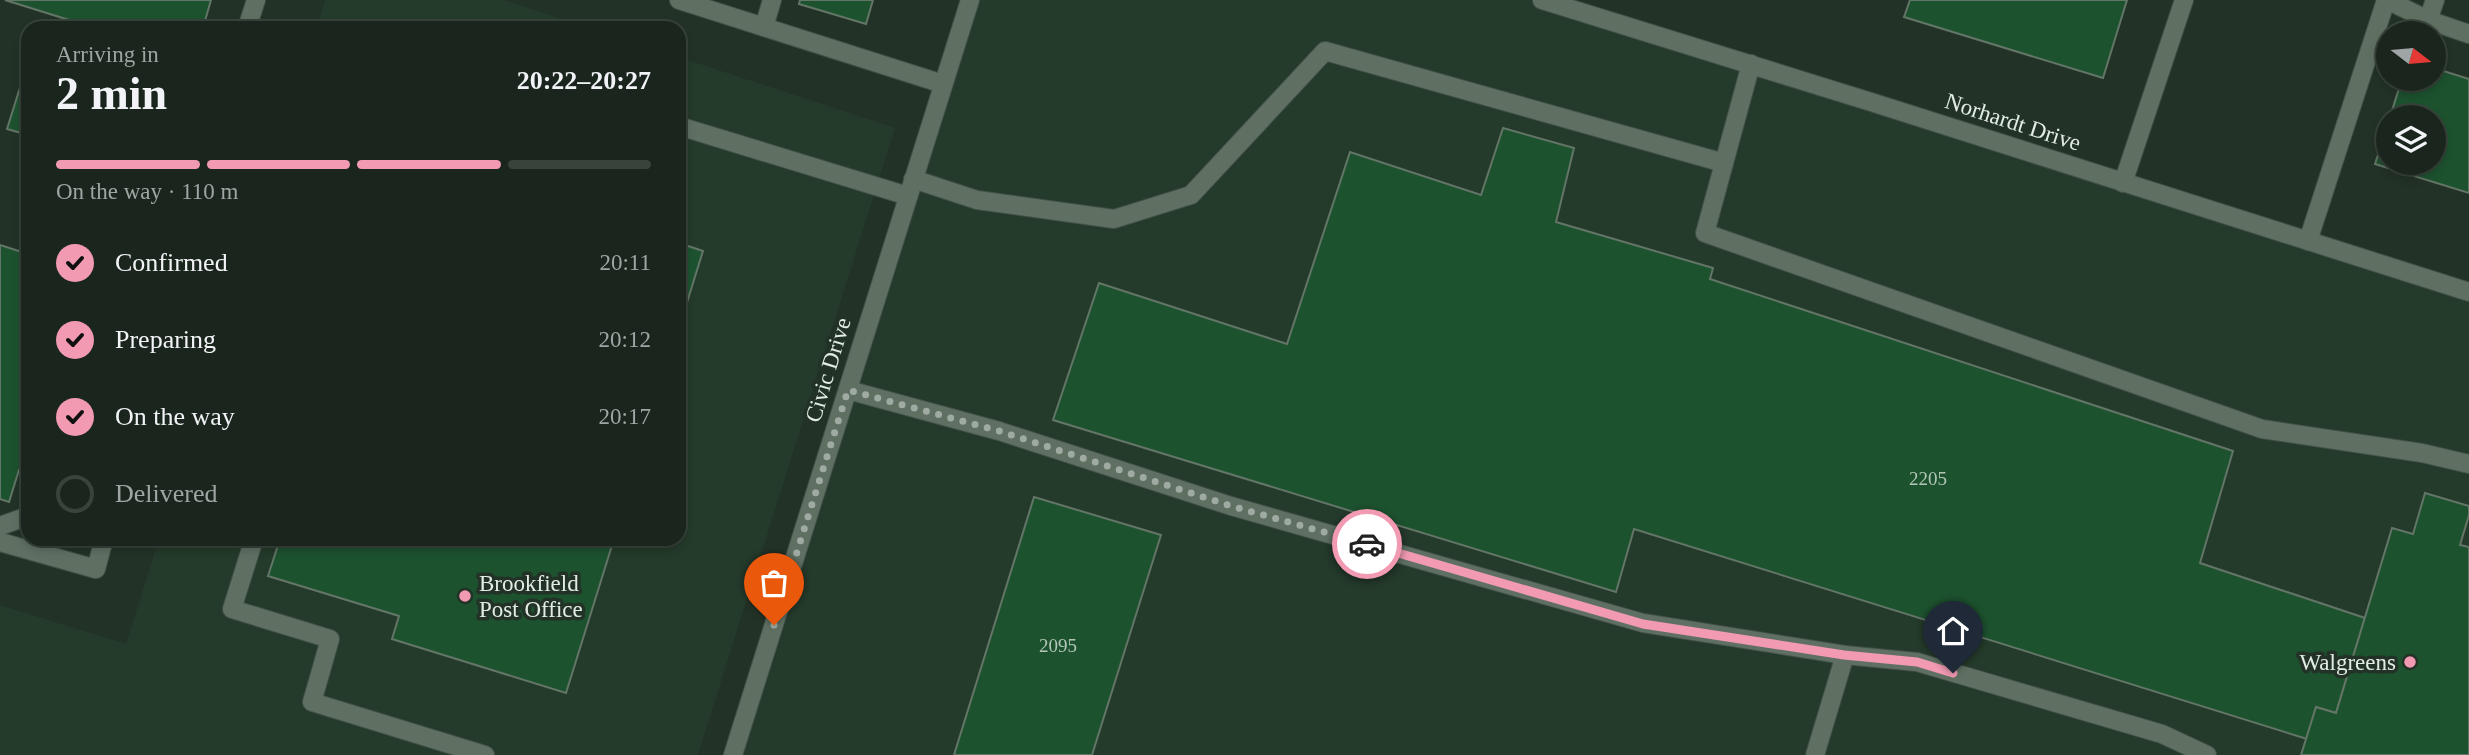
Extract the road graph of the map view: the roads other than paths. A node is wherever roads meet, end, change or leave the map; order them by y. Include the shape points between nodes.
1 (256, 0) edge
2 (679, 0) edge
3 (772, 0) edge
4 (970, 0) edge
5 (2184, 0) edge
6 (2386, 0) edge
7 (2435, 0) edge
8 (1547, 1) edge
9 (2428, 20) junction
10 (249, 21) edge
11 (764, 27) junction
12 (2469, 34) edge
13 (1751, 64) junction
14 (943, 84) junction
15 (686, 128) edge
16 (1724, 163) junction
17 (2123, 183) junction
18 (911, 188) junction
19 (2308, 241) junction
20 (2469, 292) edge
21 (848, 390) junction
22 (2469, 464) edge
23 (21, 518) edge
24 (0, 526) edge
25 (0, 542) edge
26 (102, 546) edge
27 (252, 546) edge
28 (1844, 655) junction
29 (485, 755) edge
30 (733, 755) edge
31 (1815, 755) edge
32 (2207, 755) edge

1 - 10 street
2 - 11 street
3 - 11 street
4 - 14 street, Civic Drive
5 - 17 street
6 - 9 street
6 - 19 street
7 - 9 street
8 - 13 street, Norhardt Drive
9 - 12 street
11 - 14 street
13 - 16 street
13 - 17 street, Norhardt Drive
14 - 18 street, Civic Drive
15 - 18 street
16 - 18 street via 1325,51 1191,195 1114,219
16 - 22 street via 1705,233 2262,429
17 - 19 street, Norhardt Drive
18 - 21 street, Civic Drive
19 - 20 street, Norhardt Drive
21 - 28 street via 1643,624
21 - 30 street, Civic Drive
23 - 24 street
25 - 26 street via 96,569
27 - 29 street via 232,609 330,639 312,702
28 - 31 street
28 - 32 street via 1917,662 2162,734

